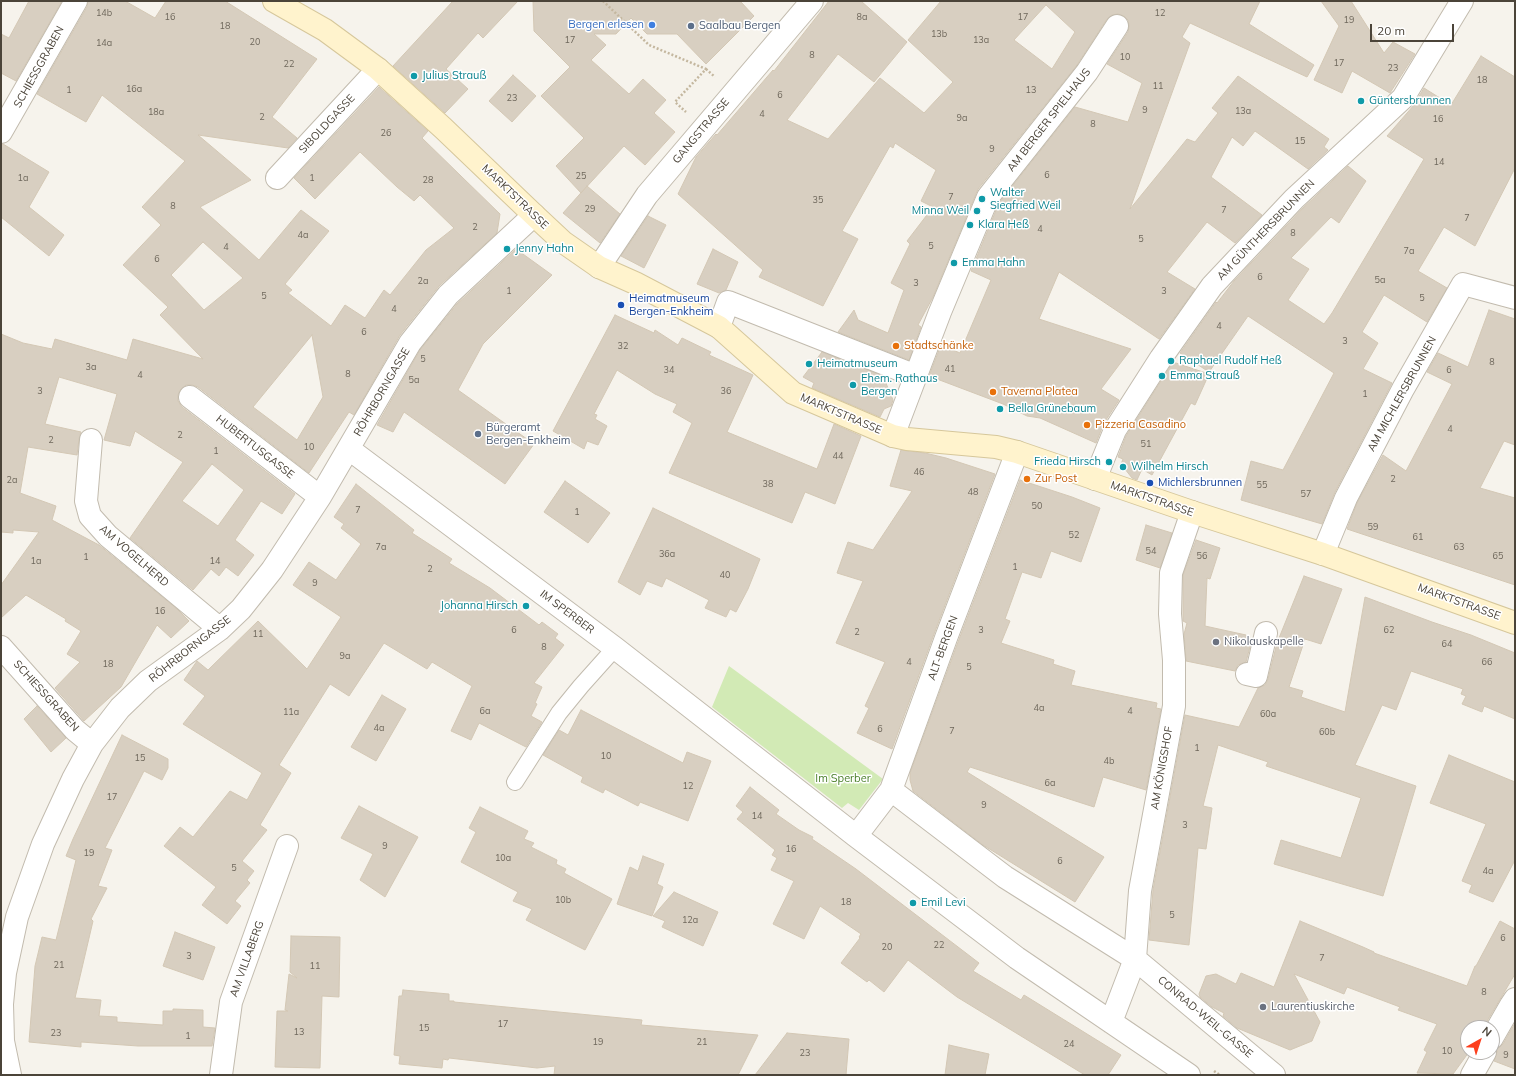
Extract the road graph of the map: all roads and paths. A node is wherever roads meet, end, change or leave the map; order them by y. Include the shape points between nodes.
1 (76, 1) edge
2 (603, 1) edge
3 (812, 1) edge
4 (1462, 1) edge
5 (281, 3) edge
6 (1117, 26) dead end
7 (378, 69) junction
8 (704, 128) junction
9 (1, 132) edge
10 (277, 178) dead end
11 (534, 216) junction
12 (599, 267) junction
13 (1515, 298) edge
14 (719, 327) junction
15 (916, 376) junction
16 (190, 397) dead end
17 (893, 436) junction
18 (91, 440) dead end
19 (349, 449) junction
20 (1017, 452) junction
21 (1094, 479) junction
22 (320, 497) junction
23 (1192, 512) junction
24 (1323, 554) junction
25 (1515, 622) edge
26 (220, 629) junction
27 (1266, 632) dead end
28 (1, 647) edge
29 (616, 648) junction
30 (1247, 674) dead end
31 (92, 744) junction
32 (515, 782) dead end
33 (891, 790) junction
34 (856, 836) junction
35 (287, 846) dead end
36 (1135, 959) junction
37 (1515, 999) edge
38 (1111, 1022) junction
39 (1500, 1023) edge
40 (1480, 1060) edge
41 (10, 1075) edge
42 (221, 1075) edge
43 (1189, 1075) edge
44 (1274, 1075) edge
45 (1472, 1075) edge

1 - 9 street, SCHIESSGRABEN
2 - 8 path via 649,45 706,69 675,102
3 - 8 street, GANGSTRASSE
4 - 21 street, AM GÜNTHERSBRUNNEN via 1403,98 1294,199 1212,286 1161,358 1115,430
5 - 7 street, MARKTSTRASSE via 325,30
6 - 15 street, AM BERGER SPIELHAUS via 1087,72 988,197
7 - 10 street, SIBOLDGASSE
7 - 11 street, MARKTSTRASSE
8 - 12 street, GANGSTRASSE via 647,195
11 - 12 street, MARKTSTRASSE via 563,242
11 - 19 street, RÖHRBORNGASSE via 448,295 410,343
12 - 14 street, MARKTSTRASSE
13 - 24 street, AM MICHLERSBRUNNEN via 1463,284 1403,389 1346,498
14 - 15 street via 728,302
14 - 17 street, MARKTSTRASSE via 793,393
15 - 17 street, AM BERGER SPIELHAUS
16 - 22 street, HUBERTUSGASSE
17 - 20 street, MARKTSTRASSE via 996,446
18 - 26 street, AM VOGELHERD via 86,501 90,516 108,536
19 - 22 street, RÖHRBORNGASSE
19 - 29 street, IM SPERBER
20 - 21 street, MARKTSTRASSE
20 - 33 street, ALT-BERGEN
21 - 23 street, MARKTSTRASSE
22 - 26 street, RÖHRBORNGASSE via 272,570 241,609
23 - 24 street, MARKTSTRASSE
23 - 36 street, AM KÖNIGSHOF via 1171,573 1174,706 1140,891
24 - 25 street, MARKTSTRASSE
26 - 31 street, RÖHRBORNGASSE via 148,681 120,708
27 - 30 street via 1256,676
28 - 31 street, SCHIESSGRABEN via 75,730
29 - 32 lane via 559,713
29 - 34 street, IM SPERBER
31 - 41 street, RÖHRBORNGASSE via 43,844 17,917 5,974 2,1004 3,1041
33 - 34 street, ALT-BERGEN
33 - 36 street via 1005,877
34 - 38 street, IM SPERBER via 1017,958
35 - 42 street, AM VILLABERG via 231,1002
36 - 38 street, AM KÖNIGSHOF
36 - 44 street, CONRAD-WEIL-GASSE
37 - 39 street
38 - 43 street, IM SPERBER
40 - 45 street

